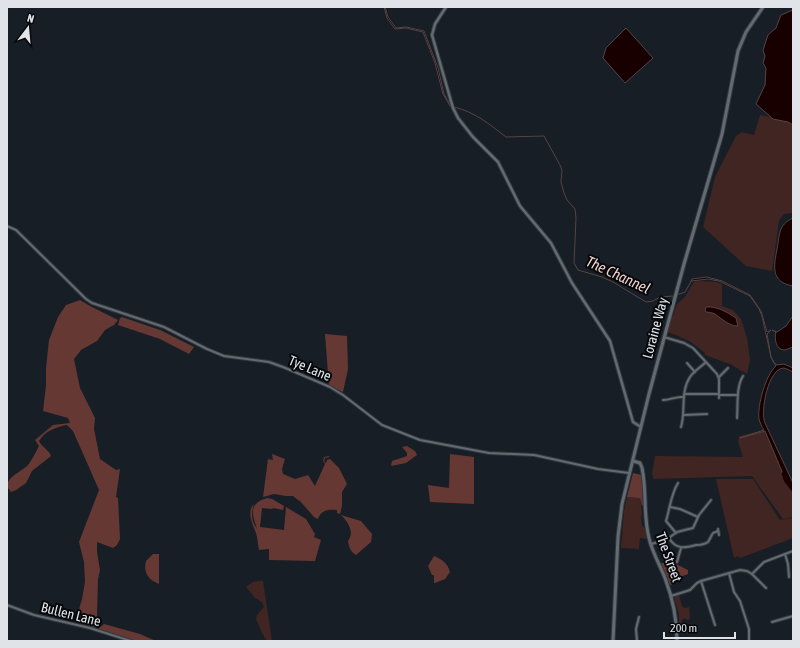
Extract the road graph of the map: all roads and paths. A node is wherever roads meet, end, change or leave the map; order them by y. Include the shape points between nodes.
1 (446, 7) edge
2 (763, 7) edge
3 (7, 226) edge
4 (664, 337) junction
5 (706, 362) junction
6 (687, 363) dead end
7 (728, 368) dead end
8 (695, 372) junction
9 (744, 376) dead end
10 (719, 377) junction
11 (736, 383) dead end
12 (740, 384) junction
13 (685, 395) junction
14 (719, 395) junction
15 (738, 395) junction
16 (663, 400) dead end
17 (708, 414) dead end
18 (684, 415) junction
19 (737, 418) dead end
20 (641, 427) junction
21 (681, 427) dead end
22 (633, 461) junction
23 (630, 473) junction
24 (678, 483) dead end
25 (711, 500) dead end
26 (670, 507) junction
27 (698, 517) junction
28 (676, 533) junction
29 (719, 535) dead end
30 (669, 538) junction
31 (650, 544) junction
32 (680, 548) junction
33 (793, 552) edge
34 (785, 554) junction
35 (677, 562) dead end
36 (729, 573) junction
37 (752, 574) junction
38 (788, 577) dead end
39 (701, 581) junction
40 (766, 588) dead end
41 (671, 596) junction
42 (7, 605) edge
43 (793, 616) edge
44 (639, 617) dead end
45 (772, 622) dead end
46 (715, 625) dead end
47 (131, 641) edge
48 (612, 641) edge
49 (637, 641) edge
50 (677, 641) edge
51 (749, 641) edge

1 - 20 street via 434,24 432,35 453,108 469,133 498,162 520,206 551,243 572,283 610,341 633,422
2 - 4 main road, Loraine Way via 746,32 738,51 722,134
3 - 23 street, Tye Lane via 14,229 92,303 164,327 224,356 269,362 283,367 343,395 382,425 420,440 489,453 534,455
4 - 5 street via 689,345
4 - 20 main road, Loraine Way
5 - 8 street
5 - 10 street
6 - 8 street
7 - 10 street
8 - 13 street via 688,381
9 - 12 street
10 - 14 street
11 - 12 street
12 - 15 street
13 - 14 street
13 - 16 street
13 - 18 street
14 - 15 street
15 - 19 street
17 - 18 street
18 - 21 street
20 - 22 main road, Loraine Way
22 - 23 main road, Loraine Way
22 - 31 main road, The Street via 640,463 642,468
23 - 48 main road, Loraine Way via 622,504 618,537
24 - 26 street
25 - 27 street
26 - 27 street
26 - 28 street via 666,522
27 - 28 street via 692,528
28 - 30 street
29 - 32 street via 718,530 706,543
30 - 31 street
30 - 32 street
31 - 41 main road, The Street
32 - 35 street
33 - 34 street
34 - 37 street via 764,562
34 - 38 street
36 - 37 street via 742,570
36 - 39 street
36 - 51 street via 734,593 740,601 749,629
37 - 40 street
39 - 41 street via 690,590
39 - 46 street
41 - 50 main road, The Street via 676,616
42 - 47 street, Bullen Lane via 34,615
43 - 45 street
44 - 49 street

